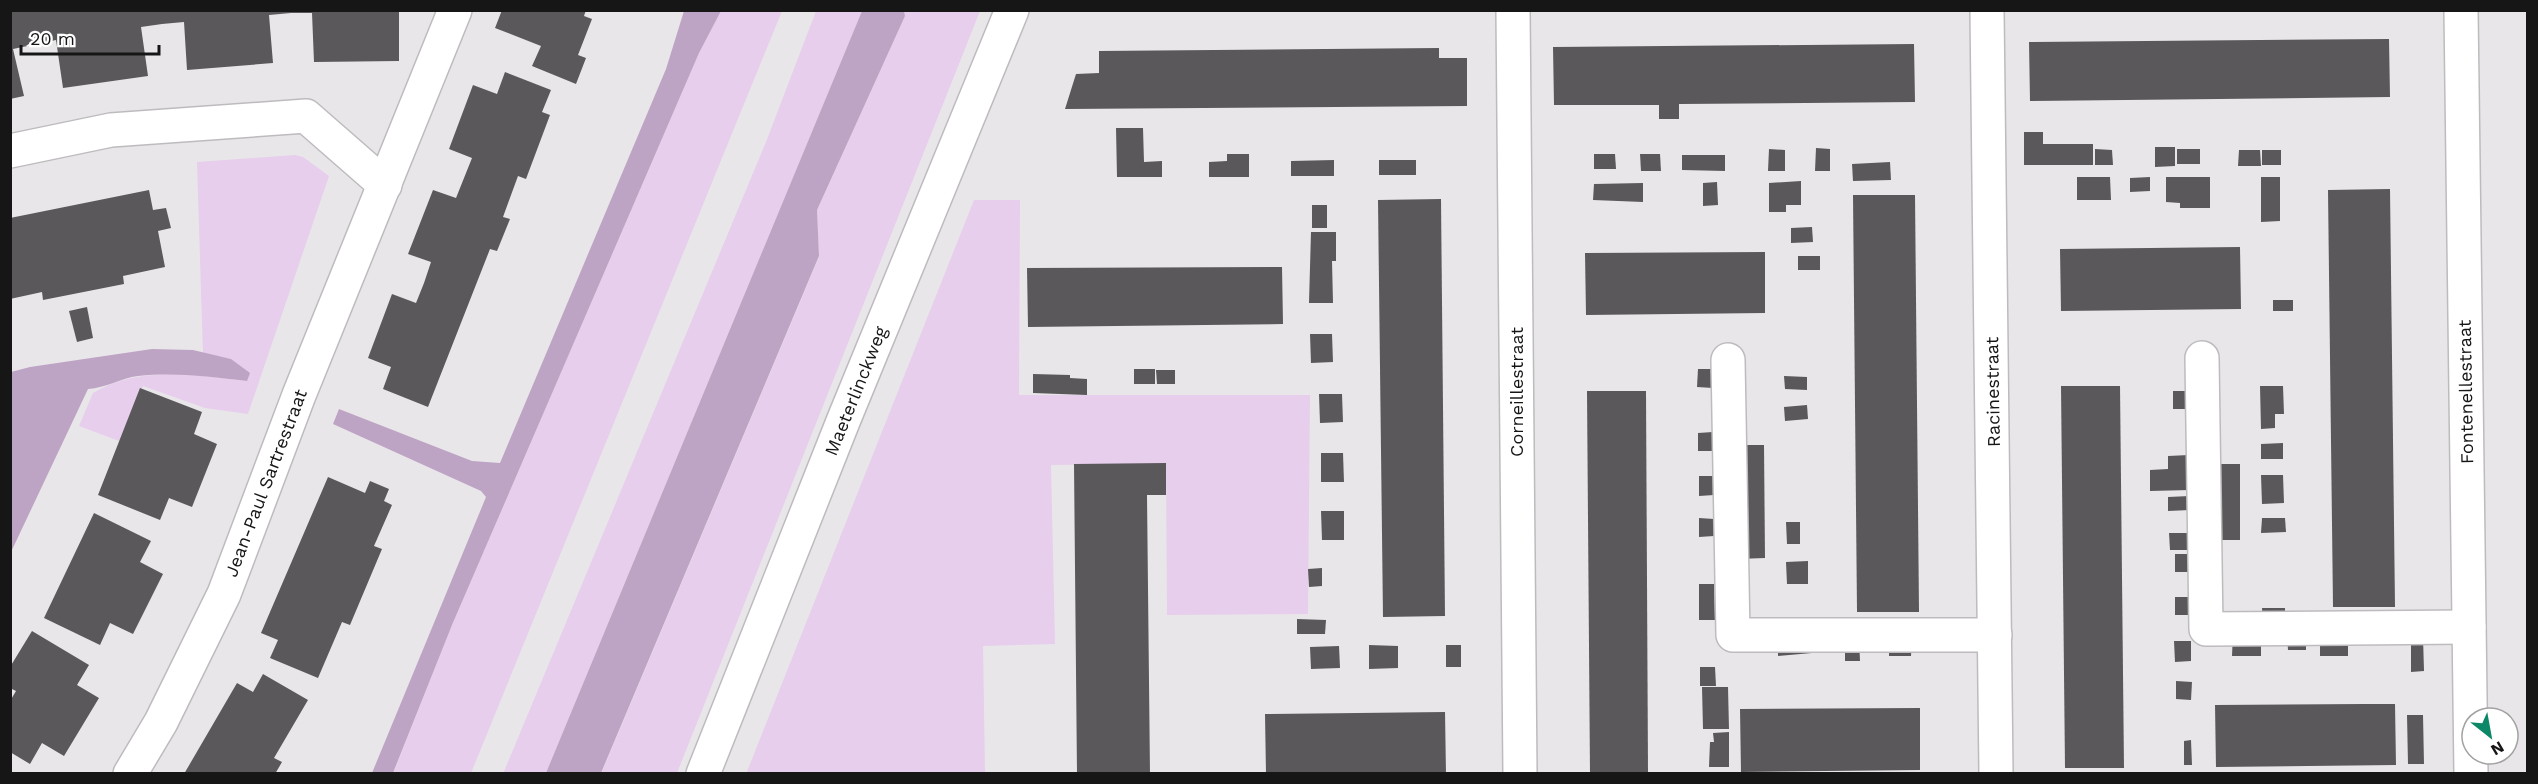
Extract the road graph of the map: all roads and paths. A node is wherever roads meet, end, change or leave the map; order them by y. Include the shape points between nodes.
1 (455, 10) edge
2 (1012, 10) edge
3 (1513, 10) edge
4 (1987, 10) edge
5 (2461, 10) edge
6 (10, 152) edge
7 (385, 185) junction
8 (2202, 358) dead end
9 (1728, 360) dead end
10 (2469, 627) junction
11 (1995, 635) junction
12 (130, 774) edge
13 (704, 774) edge
14 (1520, 774) edge
15 (1996, 774) edge
16 (2471, 774) edge

1 - 7 street, Jean-Paul Sartrestraat
2 - 13 street, Maeterlinckweg
3 - 14 street, Corneillestraat
4 - 11 street, Racinestraat
5 - 10 street, Fontenellestraat
6 - 7 street via 111,130 306,116
7 - 12 street, Jean-Paul Sartrestraat via 299,395 224,594 161,722
8 - 10 street via 2206,629
9 - 11 street via 1733,635
10 - 16 street, Fontenellestraat
11 - 15 street, Racinestraat

